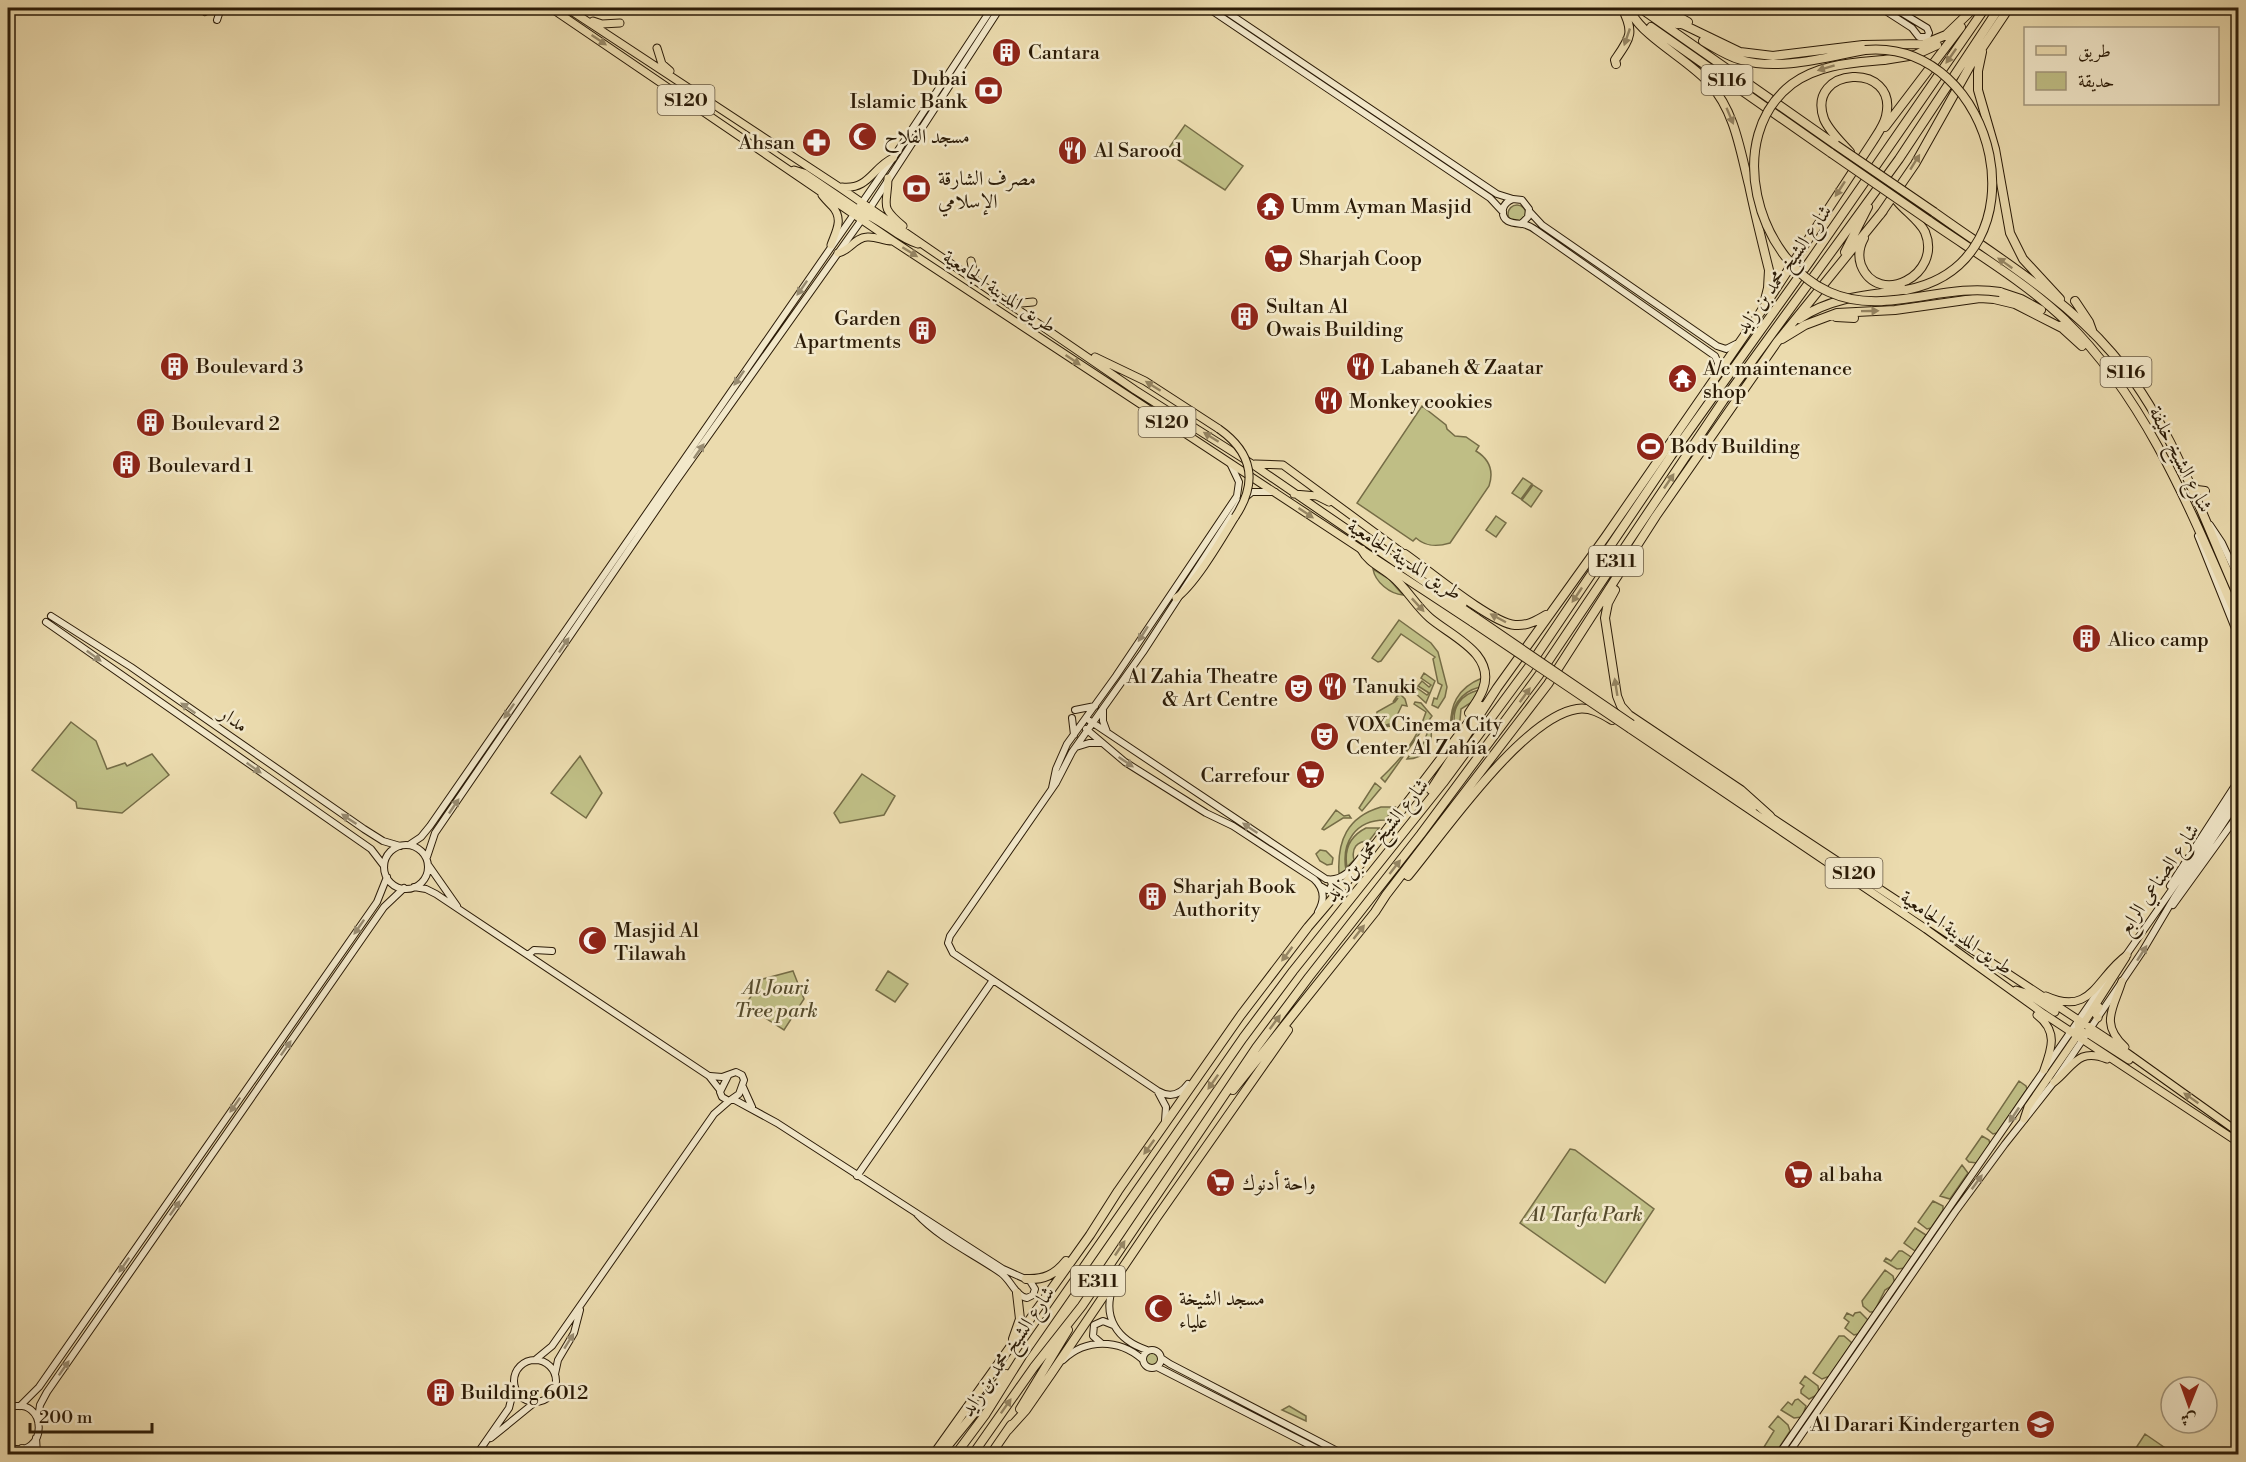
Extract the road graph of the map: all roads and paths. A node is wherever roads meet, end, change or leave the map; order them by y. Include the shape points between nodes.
1 (221, 8) edge
2 (550, 8) edge
3 (567, 8) edge
4 (992, 8) edge
5 (1000, 8) edge
6 (1208, 8) edge
7 (1220, 8) edge
8 (1623, 8) edge
9 (1640, 8) edge
10 (1651, 8) edge
11 (1663, 8) edge
12 (1881, 8) edge
13 (1895, 8) edge
14 (1985, 8) edge
15 (1999, 8) edge
16 (2009, 8) edge
17 (1971, 11) edge
18 (1632, 14) junction
19 (583, 19) junction
20 (217, 20) dead end
21 (1674, 22) junction
22 (620, 23) dead end
23 (1986, 43) junction
24 (657, 48) dead end
25 (1795, 54) junction
26 (1616, 64) dead end
27 (676, 80) junction
28 (1389, 130) junction
29 (1410, 135) junction
30 (1873, 141) junction
31 (1838, 143) junction
32 (893, 158) junction
33 (791, 170) junction
34 (888, 178) junction
35 (839, 187) junction
36 (821, 192) junction
37 (1875, 192) junction
38 (1896, 198) junction
39 (1512, 199) junction
40 (858, 208) junction
41 (1529, 211) junction
42 (1883, 211) junction
43 (1503, 212) junction
44 (866, 214) junction
45 (1521, 224) junction
46 (907, 233) junction
47 (893, 241) junction
48 (922, 244) junction
49 (831, 245) junction
50 (838, 254) junction
51 (971, 261) dead end
52 (1828, 277) junction
53 (975, 281) junction
54 (2075, 301) dead end
55 (1033, 302) dead end
56 (1009, 304) junction
57 (1760, 314) junction
58 (2070, 314) junction
59 (1821, 318) junction
60 (1854, 318) dead end
61 (1676, 326) junction
62 (1789, 327) junction
63 (2064, 329) junction
64 (1696, 333) junction
65 (2093, 333) junction
66 (1744, 338) junction
67 (1777, 342) junction
68 (1083, 354) junction
69 (2099, 357) junction
70 (1714, 379) junction
71 (1228, 428) dead end
72 (1234, 452) junction
73 (1671, 456) junction
74 (1228, 460) junction
75 (1252, 464) junction
76 (2187, 480) junction
77 (2205, 491) dead end
78 (1276, 492) junction
79 (1294, 494) junction
80 (1672, 494) junction
81 (1346, 511) junction
82 (1622, 511) junction
83 (2203, 517) junction
84 (2193, 518) junction
85 (1362, 550) junction
86 (1405, 554) junction
87 (1194, 559) junction
88 (2238, 577) edge
89 (2238, 596) edge
90 (1176, 598) junction
91 (1551, 612) junction
92 (51, 616) dead end
93 (1165, 618) junction
94 (2238, 619) edge
95 (1475, 621) junction
96 (46, 622) dead end
97 (2238, 636) edge
98 (1497, 688) junction
99 (1095, 706) junction
100 (1075, 710) dead end
101 (1103, 710) junction
102 (1072, 717) dead end
103 (1087, 718) junction
104 (1094, 723) junction
105 (1081, 725) junction
106 (1631, 726) junction
107 (1088, 730) junction
108 (1107, 733) junction
109 (1074, 735) junction
110 (1103, 743) junction
111 (1452, 743) junction
112 (1076, 747) junction
113 (2238, 781) edge
114 (1052, 789) junction
115 (2238, 789) edge
116 (2238, 801) edge
117 (2238, 815) edge
118 (1770, 816) junction
119 (1414, 818) junction
120 (1381, 837) junction
121 (2208, 842) junction
122 (409, 845) junction
123 (400, 846) junction
124 (427, 857) junction
125 (384, 866) junction
126 (429, 866) junction
127 (387, 877) junction
128 (1330, 880) junction
129 (1321, 886) junction
130 (414, 887) junction
131 (404, 888) junction
132 (2158, 909) junction
133 (1375, 912) junction
134 (2163, 917) junction
135 (477, 921) junction
136 (1308, 927) junction
137 (552, 951) dead end
138 (528, 955) junction
139 (2127, 955) junction
140 (2123, 963) junction
141 (993, 980) junction
142 (2122, 981) junction
143 (1318, 985) junction
144 (2034, 992) junction
145 (2017, 993) junction
146 (2065, 1012) junction
147 (2098, 1018) junction
148 (2080, 1031) junction
149 (1212, 1057) junction
150 (2120, 1063) junction
151 (2148, 1069) junction
152 (2044, 1070) junction
153 (709, 1076) junction
154 (728, 1076) junction
155 (2054, 1082) junction
156 (743, 1087) junction
157 (720, 1091) junction
158 (1158, 1091) junction
159 (731, 1100) junction
160 (1218, 1104) junction
161 (754, 1109) junction
162 (714, 1114) junction
163 (2024, 1119) junction
164 (1162, 1129) junction
165 (2238, 1132) edge
166 (2238, 1142) edge
167 (857, 1176) junction
168 (917, 1214) junction
169 (1938, 1225) junction
170 (1090, 1235) junction
171 (1928, 1252) junction
172 (1026, 1279) junction
173 (1115, 1280) junction
174 (1017, 1293) junction
175 (581, 1306) junction
176 (1082, 1306) junction
177 (1113, 1326) junction
178 (1101, 1344) junction
179 (1010, 1350) junction
180 (1147, 1350) junction
181 (1022, 1356) junction
182 (1161, 1358) junction
183 (1142, 1359) junction
184 (535, 1360) junction
185 (1157, 1367) junction
186 (555, 1374) junction
187 (1051, 1374) junction
188 (514, 1388) junction
189 (535, 1403) junction
190 (20, 1406) junction
191 (8, 1408) edge
192 (1250, 1413) junction
193 (1267, 1414) junction
194 (38, 1419) junction
195 (1008, 1430) junction
196 (36, 1438) junction
197 (488, 1440) junction
198 (8, 1447) edge
199 (21, 1450) edge
200 (36, 1455) edge
201 (477, 1455) edge
202 (934, 1455) edge
203 (941, 1455) edge
204 (956, 1455) edge
205 (973, 1455) edge
206 (990, 1455) edge
207 (1327, 1455) edge
208 (1343, 1455) edge
209 (1779, 1455) edge
210 (1788, 1455) edge

1 - 20 street
2 -> 33 main road, طريق المدينة الجامعية / S120
3 - 19 main road, طريق المدينة الجامعية / S120
4 - 32 street
5 - 34 street
6 - 28 street
7 - 29 street
8 - 18 highway, S116
8 -> 26 highway via 1631,32
9 - 31 highway, S116
10 - 21 highway
11 - 25 highway via 1737,48
12 - 13 street via 1919,37 1927,36 1927,28
14 -> 73 highway, شارع الشيخ محمد بن زايد / E311
15 - 37 highway, شارع الشيخ محمد بن زايد / E311
16 - 23 highway
17 - 25 highway via 1946,35 1924,45 1863,45
17 - 30 highway
17 -> 63 highway, bridge via 1951,34 1915,55 1839,65 1812,73 1788,88 1774,102 1760,127 1753,156 1757,193 1769,228 1784,253 1823,289 1843,297 1879,302 1973,290 2000,292 2030,304
18 - 38 highway, S116, bridge
18 -> 57 highway via 1641,26 1706,79 1730,114 1769,270
19 - 22 main road
19 - 27 main road, طريق المدينة الجامعية / S120
21 - 25 highway via 1745,54
21 - 62 highway, bridge via 1723,52 1759,63 1865,50 1911,55 1943,74 1960,92 1984,138 1991,162 1992,204 1985,227 1963,261 1922,286 1833,301 1805,314
42 -> 23 highway
23 - 58 highway via 1978,71 1978,90 1995,149 2010,233 2023,259 2067,305
24 - 27 main road via 662,64
27 - 35 main road, طريق المدينة الجامعية / S120
28 - 29 street via 1406,138
28 - 43 street via 1490,198
29 - 39 street via 1497,194
30 - 31 highway via 1886,117 1885,97 1875,83 1854,75 1832,84 1823,100 1824,118
30 -> 57 highway
58 -> 31 highway, شارع الشيخ خليفة / S116, bridge
32 - 35 main road via 868,180 853,187
32 - 40 street
33 - 36 main road, طريق المدينة الجامعية / S120
33 - 40 main road via 804,173
34 - 44 street
34 - 46 main road via 885,206
35 - 40 main road, طريق المدينة الجامعية
36 - 40 main road, طريق المدينة الجامعية / S120
36 - 49 main road via 839,218
37 - 52 highway
160 -> 37 highway, شارع الشيخ محمد بن زايد / E311 via 1309,977 1507,719 1723,401
38 - 42 highway, bridge via 1921,225 1927,240 1921,269 1910,280 1896,285 1880,284 1865,273 1859,255 1862,243
38 - 69 highway, شارع الشيخ خليفة / S116, bridge via 2040,299
39 - 41 street via 1524,201
39 - 43 street
40 - 44 main road, طريق المدينة الجامعية / S120
40 - 44 main road
40 - 49 street
41 - 45 street
41 - 64 street via 1542,225
42 - 52 highway
43 - 45 street via 1508,222
44 - 46 main road, طريق المدينة الجامعية
44 - 47 main road, طريق المدينة الجامعية / S120
44 - 48 main road via 908,240
44 - 50 street
45 - 61 street
46 - 48 main road, طريق المدينة الجامعية / S120
47 - 50 main road via 865,237
47 -> 74 main road, طريق المدينة الجامعية / S120
48 - 53 main road, طريق المدينة الجامعية / S120
49 -> 122 street via 427,830
124 -> 50 street via 435,833 674,484
51 - 53 main road
52 - 62 highway
53 - 56 main road, طريق المدينة الجامعية / S120
54 - 65 highway
55 - 56 main road
56 - 68 main road, طريق المدينة الجامعية / S120
57 - 66 highway
58 - 65 highway, شارع الشيخ خليفة / S116
59 - 60 highway
59 -> 63 highway via 1845,312 1987,298 2024,308
59 - 67 highway
61 - 64 street
61 - 70 street via 1715,356 1718,366
62 - 67 highway
63 - 69 highway
64 - 66 street via 1723,349
65 - 76 highway, شارع الشيخ خليفة / S116 via 2120,362 2149,405
66 - 70 highway
67 - 80 highway
72 -> 68 main road, طريق المدينة الجامعية / S120
90 -> 68 main road, bridge via 1202,567 1247,496 1248,465 1238,445 1220,429 1145,381
69 - 84 highway, شارع الشيخ خليفة / S116 via 2146,424
70 - 82 highway
71 - 72 main road
72 - 75 main road, طريق المدينة الجامعية / S120
73 - 82 highway
73 -> 119 highway, شارع الشيخ محمد بن زايد / E311 via 1528,668
74 - 78 main road, طريق المدينة الجامعية / S120
74 - 87 street via 1238,477 1237,496
75 - 79 main road, طريق المدينة الجامعية / S120
75 - 81 main road via 1283,465
76 - 77 highway via 2197,490
76 - 83 highway, شارع الشيخ خليفة / S116
78 -> 85 main road, طريق المدينة الجامعية / S120
78 - 90 street via 1256,491 1243,498
79 - 81 main road via 1317,496
79 - 95 main road, طريق المدينة الجامعية / S120
118 -> 80 highway via 1741,790 1629,715 1619,701 1606,608
80 - 133 highway via 1548,684
81 - 86 main road
82 - 91 highway
83 - 88 street via 2219,538
83 - 89 highway, شارع الشيخ خليفة / S116
84 - 94 highway, شارع الشيخ خليفة / S116
84 - 97 street
85 - 95 main road, طريق المدينة الجامعية / S120
85 -> 111 highway via 1430,618 1472,648 1482,663 1483,690
91 -> 86 highway via 1526,625 1506,623
86 - 95 main road via 1467,607
87 - 93 street via 1196,565 1164,611
87 -> 99 street
90 - 93 street
91 - 98 highway
123 -> 92 street, مدار via 364,829
93 - 101 street
95 - 106 main road, طريق المدينة الجامعية / S120, bridge
96 -> 125 street, مدار via 371,849
98 - 111 highway
98 - 119 highway
99 - 100 street
99 - 103 street
101 - 104 street
101 - 108 street
102 - 109 street
103 - 104 street
103 - 105 street
104 - 107 street
104 - 108 street
105 - 107 street
105 - 109 street
106 - 118 main road, طريق المدينة الجامعية / S120
106 - 133 highway via 1583,709 1568,711 1541,728 1486,777
106 - 145 main road, طريق المدينة الجامعية / S120
107 - 110 street
107 - 112 street
128 -> 108 street
109 - 114 street via 1058,762
110 - 112 street via 1089,742
110 -> 129 street via 1125,762 1233,826
111 - 120 highway
112 - 114 street
113 - 132 street
114 - 141 street via 948,939 950,950
115 - 121 street, شارع الصناعي الرابع
116 - 121 street, شارع الصناعي الرابع
117 - 134 street
118 - 144 main road, طريق المدينة الجامعية / S120
119 -> 181 highway, شارع الشيخ محمد بن زايد / E311 via 1243,1038
120 - 128 street via 1344,876
120 - 136 highway
121 - 132 street, شارع الصناعي الرابع
121 - 134 street, شارع الصناعي الرابع
122 - 123 street
122 - 124 street
123 - 125 street via 389,854
124 - 126 street
125 - 127 street
126 - 130 street via 425,879
126 - 135 street via 453,901
127 - 131 street
127 -> 190 street via 377,902 39,1387
128 - 129 street via 1330,889
129 - 136 street via 1322,903
130 - 131 street
130 - 135 street via 433,892
194 -> 131 street via 47,1392 384,907
132 - 139 street, شارع الصناعي الرابع
143 -> 133 highway
142 -> 134 street, شارع الصناعي الرابع
135 - 138 street
136 -> 149 highway
137 - 138 street via 534,950
138 - 153 street
139 - 140 main road
139 - 144 main road via 2078,1002 2059,1002
139 - 148 street, شارع الصناعي الرابع via 2102,986
140 - 147 main road via 2096,1011
140 - 148 main road
141 - 158 street
141 - 167 street
142 - 147 street, شارع الصناعي الرابع
142 - 151 main road via 2110,1014 2112,1029
143 - 160 highway
143 - 173 highway
144 - 146 main road, طريق المدينة الجامعية / S120
145 - 146 main road via 2026,993 2061,1016
145 - 148 main road, طريق المدينة الجامعية / S120
145 - 152 main road via 2045,1021 2052,1035 2052,1051
146 - 148 main road, طريق المدينة الجامعية / S120
147 - 148 street, شارع الصناعي الرابع
148 - 150 main road, طريق المدينة الجامعية / S120
148 - 151 main road
148 - 152 street
148 - 155 street
148 - 163 main road via 2028,1107
149 - 158 street via 1182,1091 1172,1095
149 - 164 highway
150 - 155 main road via 2099,1056 2081,1057
150 - 166 main road, طريق المدينة الجامعية / S120
165 -> 151 main road
152 -> 169 street
153 - 154 street
153 - 157 street
154 - 156 street via 733,1072 741,1075
154 - 157 street
155 - 163 street
156 - 159 street
156 - 161 street
157 - 159 street via 724,1099
157 - 162 street
158 - 164 street via 1166,1107
159 - 161 street
159 - 162 street
176 -> 160 highway, شارع الشيخ محمد بن زايد / E311
161 - 167 street
162 - 175 street
171 -> 163 street
164 -> 170 highway
167 - 168 street
168 - 172 street
168 - 174 street via 1004,1275
169 - 171 street
169 - 209 street
170 - 172 highway via 1055,1273
170 - 179 highway
171 - 210 street
172 - 174 street via 1034,1286 1033,1295 1024,1298
173 - 177 street via 1109,1299
173 - 187 highway
174 - 179 highway via 1020,1318
175 - 184 street via 552,1346
186 -> 175 street via 559,1357 576,1328
176 - 195 highway
205 -> 176 highway, شارع الشيخ محمد بن زايد / E311
177 - 178 street via 1104,1321 1094,1326 1093,1336
177 - 180 street via 1127,1341
178 - 183 street via 1120,1346
178 - 187 street via 1073,1352
179 - 202 highway
180 - 182 street via 1156,1350
180 - 183 street
181 - 203 highway
181 - 204 highway, شارع الشيخ محمد بن زايد / E311
182 - 185 street
182 - 193 street
183 - 185 street via 1147,1367
184 - 186 street via 547,1364
184 - 188 street via 516,1370
185 - 192 street
186 - 189 street via 553,1393
187 - 195 highway
188 - 189 street via 522,1399
188 - 197 street via 510,1408
189 - 197 street
190 - 191 street
190 - 194 street
192 - 193 street via 1264,1417
192 - 207 street
193 - 208 street
194 - 196 street
195 - 206 highway
196 - 199 street
196 - 200 street
197 - 201 street
198 - 199 street
199 - 200 street

